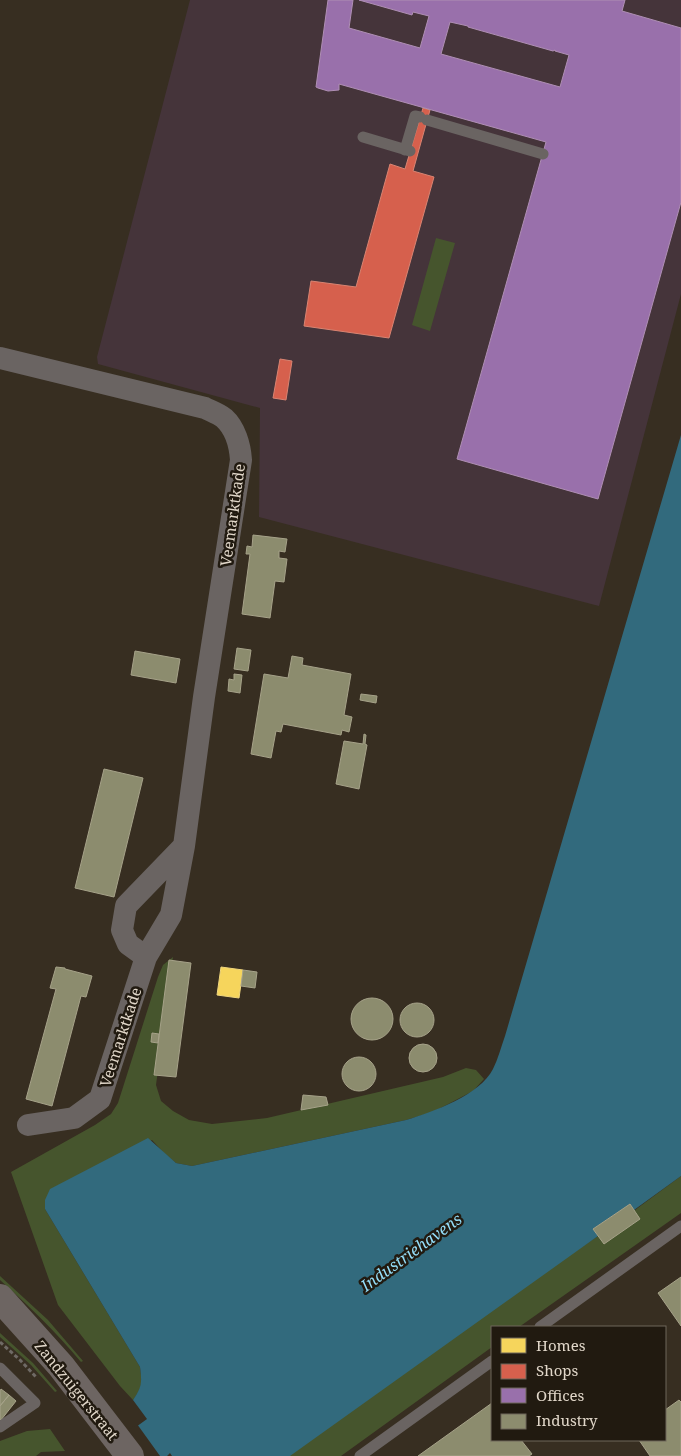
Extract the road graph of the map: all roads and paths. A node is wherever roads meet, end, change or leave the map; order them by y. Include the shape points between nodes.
1 (363, 137) dead end
2 (543, 154) dead end
3 (0, 358) edge
4 (184, 846) junction
5 (146, 957) junction
6 (28, 1125) dead end
7 (681, 1226) edge
8 (0, 1298) edge
9 (12, 1319) edge
10 (541, 1326) edge
11 (491, 1363) edge
12 (0, 1368) edge
13 (0, 1426) edge
14 (122, 1446) edge
15 (360, 1456) edge

1 - 2 lane via 408,150 415,116
3 - 4 street, Veemarktkade via 205,408 224,418 240,447 241,460
4 - 5 street, Veemarktkade via 171,915
4 - 5 street via 126,906 122,930 128,944
5 - 6 street, Veemarktkade via 100,1099 74,1118
7 - 10 lane
8 - 9 main road, Zandzuigerstraat
9 - 14 main road, Zandzuigerstraat via 61,1366
11 - 15 lane
12 - 13 lane via 35,1403

